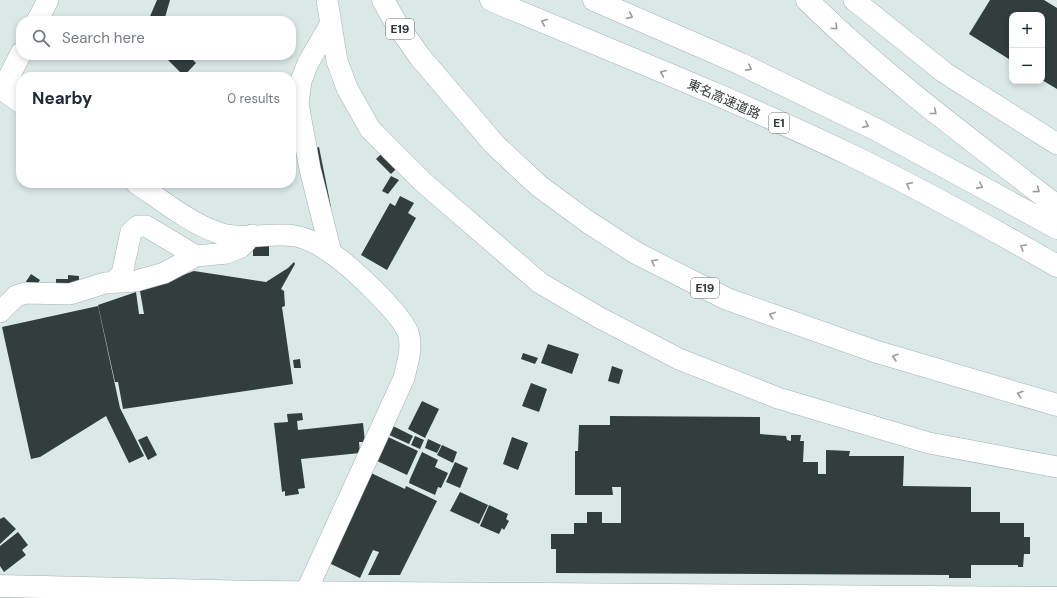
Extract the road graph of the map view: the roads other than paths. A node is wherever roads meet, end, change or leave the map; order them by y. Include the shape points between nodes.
1 (48, 0) edge
2 (327, 0) edge
3 (383, 0) edge
4 (491, 0) edge
5 (594, 0) edge
6 (807, 0) edge
7 (854, 0) edge
8 (40, 16) edge
9 (330, 25) junction
10 (18, 60) edge
11 (16, 100) edge
12 (1057, 144) edge
13 (143, 188) edge
14 (1057, 206) edge
15 (1057, 228) edge
16 (252, 235) junction
17 (331, 253) junction
18 (196, 256) junction
19 (1057, 266) edge
20 (112, 282) junction
21 (0, 312) edge
22 (1057, 405) edge
23 (1057, 467) edge
24 (0, 586) edge
25 (306, 592) junction
26 (264, 595) edge
27 (511, 596) edge
28 (1028, 598) edge
29 (1057, 598) edge

1 - 8 street
2 - 9 street
22 -> 3 main road, E19 via 874,351 734,302 636,253 539,186 495,145 420,56
19 -> 4 main road, 東名高速道路 / E1 via 984,224 855,157
5 -> 15 main road via 741,64 870,127
6 -> 14 main road via 877,65
7 - 12 street via 946,72
9 - 17 street via 308,63 301,81 298,104 313,184
9 - 23 street via 337,61 347,88 370,128 423,182 540,283 678,360 778,398 929,443
10 - 11 street via 6,83 8,94
13 - 16 street via 168,206 219,233 234,236
16 - 17 street via 295,236 311,241
16 - 18 street via 241,247 227,253
17 - 25 street via 399,316 409,336 410,355 404,378
18 - 20 street via 164,273 136,281
18 - 20 street via 146,226 138,226 130,232 122,274
20 - 21 street via 70,294 24,293 16,296
24 - 26 main road
25 - 26 main road
25 - 27 main road
27 - 28 main road
28 - 29 main road

